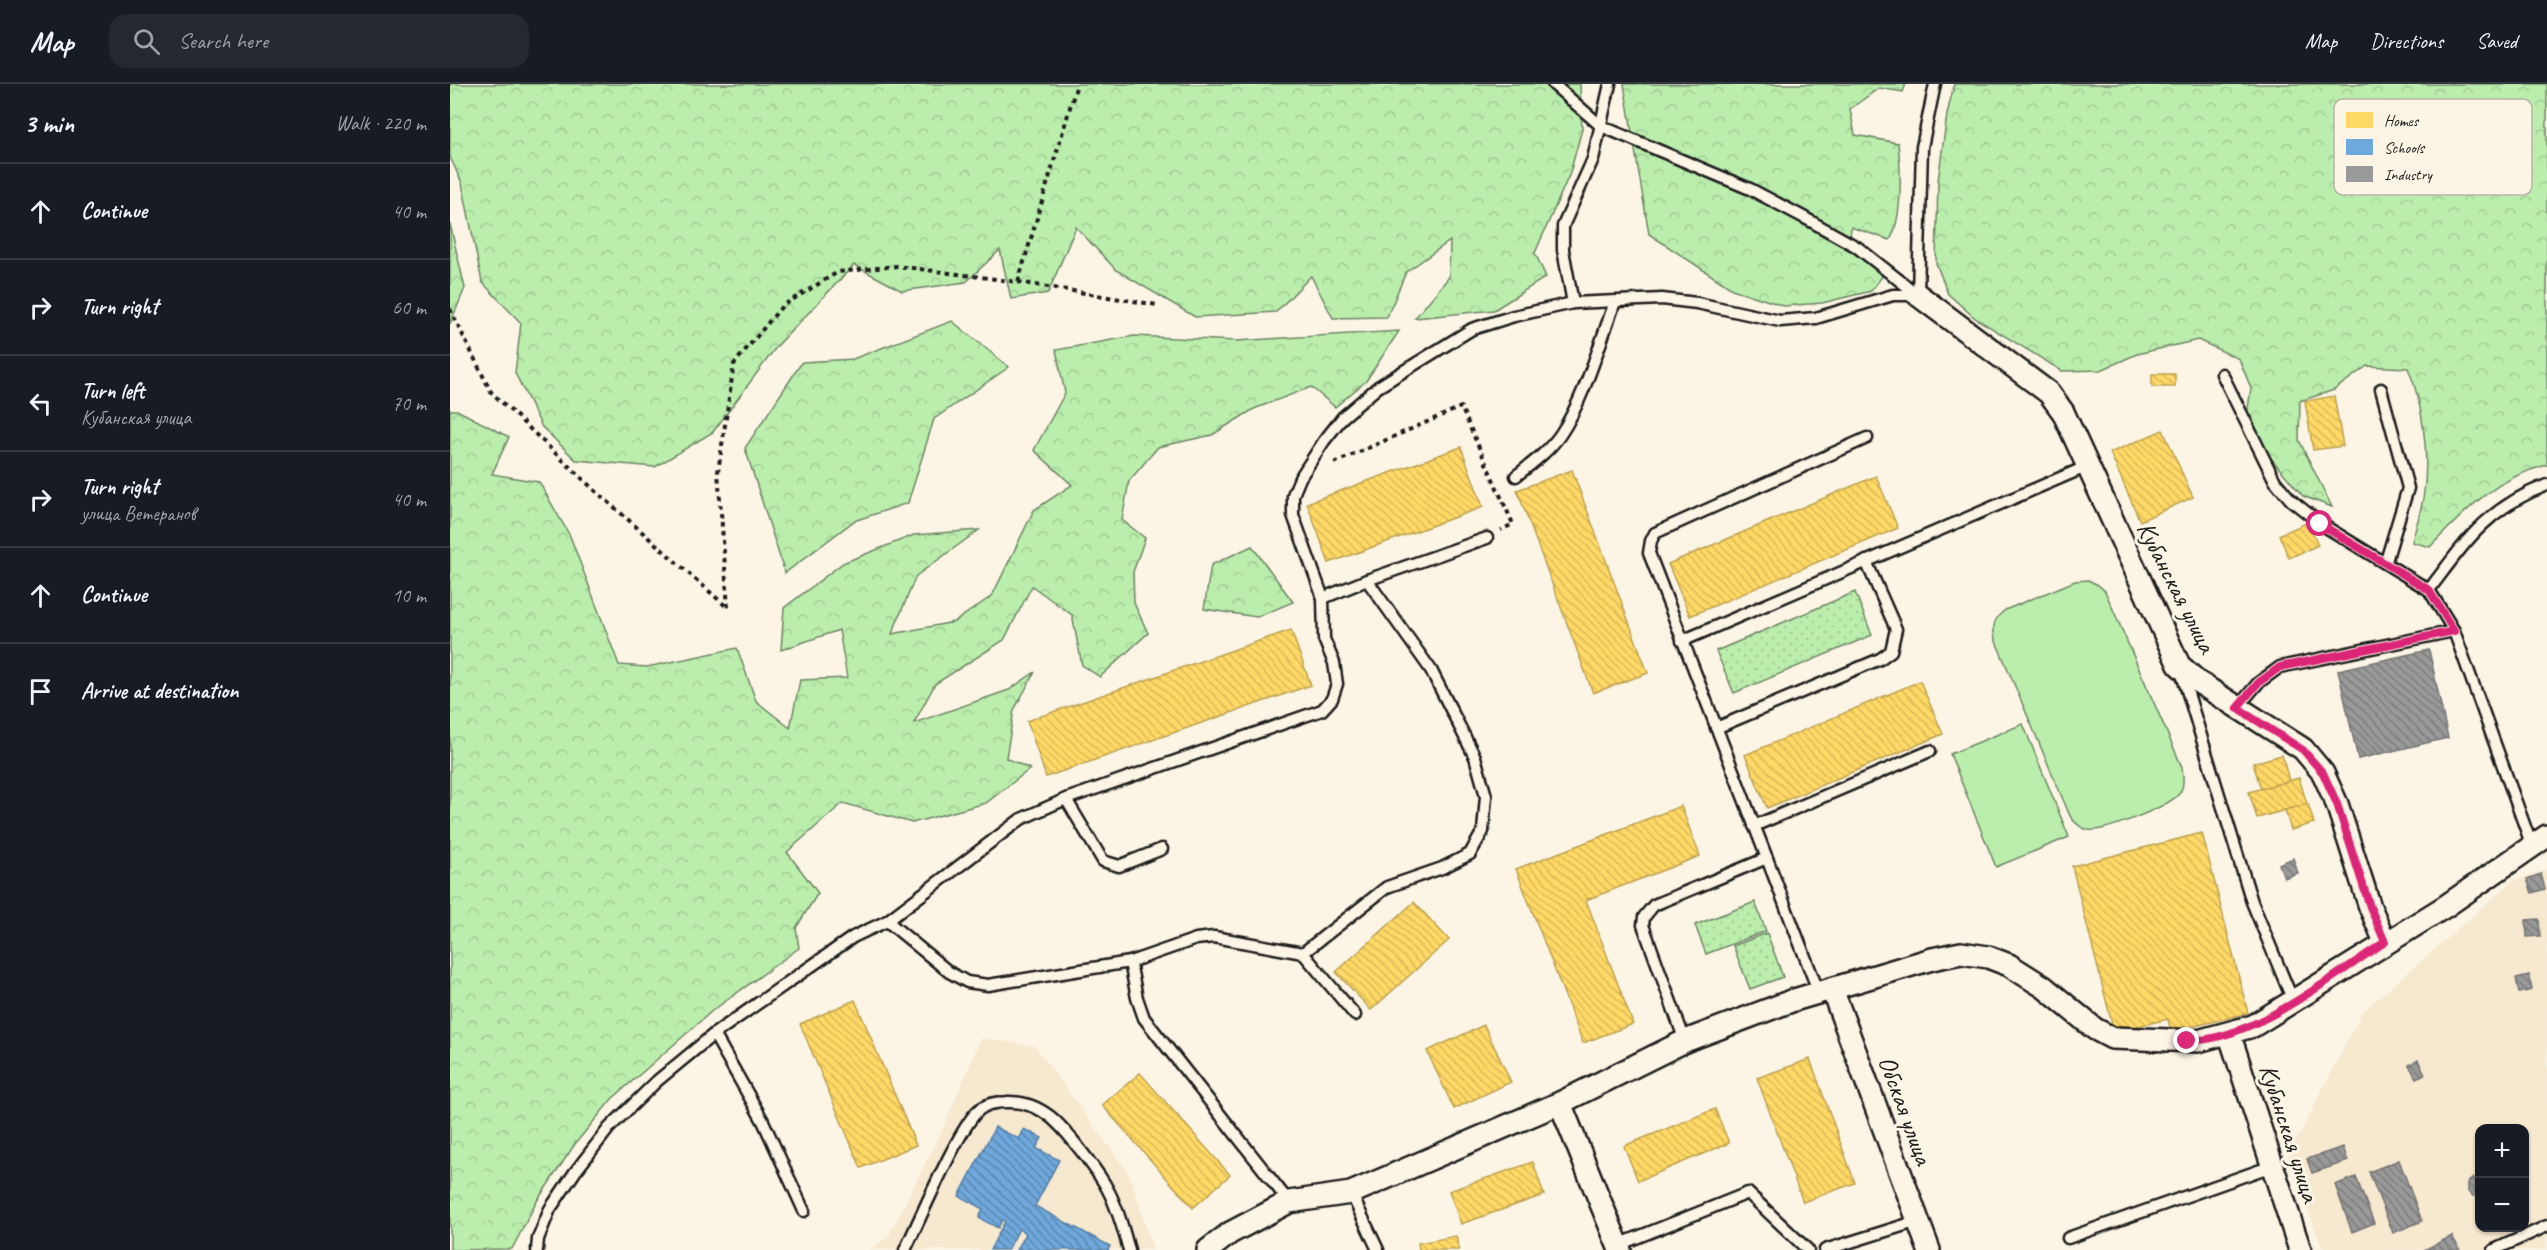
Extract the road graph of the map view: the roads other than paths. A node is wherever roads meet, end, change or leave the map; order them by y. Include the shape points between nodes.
1 (1553, 84) edge
2 (1610, 84) edge
3 (1935, 84) edge
4 (1601, 126) junction
5 (1918, 295) junction
6 (1615, 302) junction
7 (1573, 303) junction
8 (2223, 374) dead end
9 (2380, 389) dead end
10 (1867, 438) dead end
11 (2088, 465) junction
12 (1515, 476) dead end
13 (2547, 484) edge
14 (1487, 538) road end
15 (1866, 561) junction
16 (2386, 561) junction
17 (1367, 580) junction
18 (2429, 590) junction
19 (1323, 598) junction
20 (2454, 631) junction
21 (1682, 641) junction
22 (2179, 665) junction
23 (2237, 708) junction
24 (1716, 728) junction
25 (1929, 751) dead end
26 (1066, 799) junction
27 (1754, 826) junction
28 (2539, 841) edge
29 (1162, 849) dead end
30 (1767, 858) junction
31 (887, 921) junction
32 (2385, 942) junction
33 (1303, 953) junction
34 (1130, 962) junction
35 (1826, 991) junction
36 (2293, 1001) junction
37 (1355, 1015) dead end
38 (2229, 1033) junction
39 (714, 1034) junction
40 (1685, 1041) junction
41 (1560, 1103) junction
42 (2272, 1166) junction
43 (1352, 1193) junction
44 (1289, 1202) junction
45 (804, 1211) dead end
46 (1918, 1221) junction
47 (2547, 1226) edge
48 (2068, 1238) dead end
49 (1619, 1247) edge
50 (537, 1250) edge
51 (905, 1250) edge
52 (1128, 1250) edge
53 (1208, 1250) edge
54 (1378, 1250) edge
55 (1808, 1250) edge
56 (1825, 1250) edge
57 (1929, 1250) edge
58 (2300, 1250) edge
59 (2494, 1250) edge

1 - 4 lane
2 - 4 lane
3 - 5 lane via 1922,147
4 - 5 lane via 1787,208 1857,248
4 - 7 lane via 1593,159 1563,226 1563,250
5 - 6 lane via 1893,295 1816,318 1780,321 1698,303 1662,299
5 - 11 street, Кубанская улица via 2049,393 2063,412
6 - 7 lane
6 - 12 lane via 1580,395 1560,435
7 - 19 lane via 1472,329 1378,387 1343,417 1300,478 1293,495 1293,515
8 - 16 lane via 2275,481 2291,500 2320,524
9 - 16 lane via 2408,488
10 - 21 lane via 1655,533 1651,562
11 - 15 lane
11 - 22 street, Кубанская улица
13 - 18 lane via 2493,513 2473,532
14 - 17 lane
15 - 21 lane
15 - 24 lane via 1896,629 1891,651
16 - 18 lane
17 - 19 lane
17 - 33 lane via 1431,670 1475,757 1486,796 1484,831 1470,854 1388,886
18 - 20 lane
19 - 26 lane via 1324,639 1337,684 1332,699 1322,710
20 - 23 lane via 2280,667 2258,683
20 - 28 lane
21 - 24 lane
22 - 23 street, Кубанская улица
22 - 36 lane via 2252,902
23 - 32 street, Кубанская улица via 2303,750 2323,773
24 - 27 lane
25 - 27 lane
26 - 29 lane via 1103,861 1119,866
26 - 31 lane via 1021,819
27 - 30 lane
28 - 32 street via 2446,906
30 - 35 lane
30 - 40 lane via 1654,905 1644,917 1643,925
31 - 34 lane via 967,982 988,985
31 - 39 lane via 853,937
32 - 36 street
33 - 34 lane via 1214,936
33 - 37 lane
34 - 44 lane via 1144,1018
35 - 38 street via 1932,958 1961,954 1988,957 2009,965 2112,1038 2198,1041
35 - 40 street
35 - 46 street, Обская улица
36 - 38 street via 2253,1026
38 - 42 street, Кубанская улица
39 - 45 lane via 763,1121
39 - 50 lane via 657,1081 609,1128 550,1209
40 - 41 street
41 - 43 street
41 - 49 street
42 - 48 lane
42 - 58 street, Кубанская улица
43 - 44 street
43 - 54 lane
44 - 53 street via 1230,1233
46 - 56 lane
46 - 57 street, Обская улица
47 - 59 lane
49 - 55 lane via 1748,1192
51 - 52 lane via 965,1127 980,1109 998,1102 1021,1101 1044,1110 1063,1126 1093,1167 1118,1212

